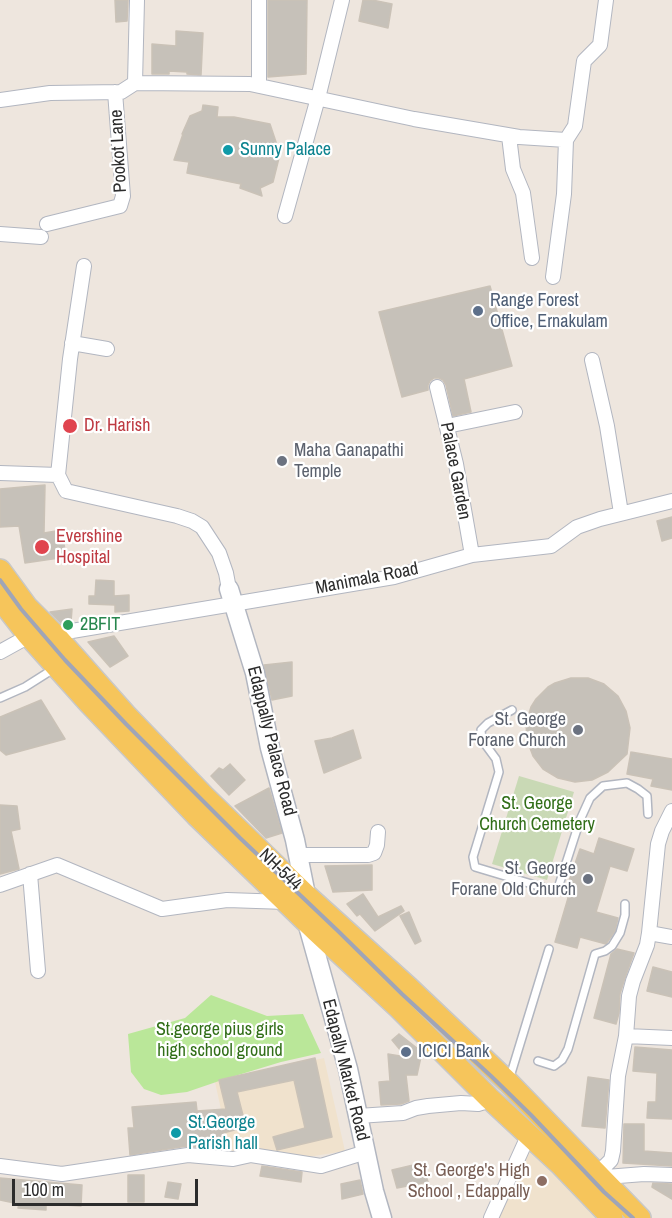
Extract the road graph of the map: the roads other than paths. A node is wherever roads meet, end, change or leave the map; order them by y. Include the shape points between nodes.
1 (137, 0) edge
2 (259, 0) edge
3 (342, 0) edge
4 (606, 0) edge
5 (135, 83) junction
6 (259, 86) junction
7 (115, 92) junction
8 (318, 98) junction
9 (0, 100) edge
10 (508, 136) junction
11 (566, 140) junction
12 (285, 216) dead end
13 (0, 234) edge
14 (532, 258) dead end
15 (84, 266) dead end
16 (552, 277) dead end
17 (72, 343) junction
18 (107, 349) dead end
19 (592, 360) dead end
20 (437, 387) dead end
21 (515, 412) dead end
22 (447, 426) junction
23 (0, 473) edge
24 (58, 475) junction
25 (672, 501) edge
26 (621, 513) junction
27 (472, 555) junction
28 (0, 570) edge
29 (231, 596) junction
30 (0, 599) edge
31 (54, 634) junction
32 (29, 636) junction
33 (0, 652) edge
34 (57, 667) junction
35 (0, 698) edge
36 (512, 710) dead end
37 (672, 811) edge
38 (648, 814) dead end
39 (378, 832) dead end
40 (298, 855) junction
41 (30, 874) junction
42 (0, 885) edge
43 (296, 898) junction
44 (625, 904) dead end
45 (317, 923) junction
46 (649, 933) junction
47 (672, 937) edge
48 (549, 949) dead end
49 (38, 971) dead end
50 (626, 1036) junction
51 (672, 1038) edge
52 (478, 1053) junction
53 (538, 1061) dead end
54 (462, 1071) junction
55 (508, 1082) junction
56 (489, 1098) junction
57 (358, 1116) junction
58 (529, 1134) junction
59 (366, 1152) junction
60 (568, 1159) junction
61 (0, 1166) edge
62 (603, 1174) junction
63 (672, 1175) edge
64 (382, 1218) edge
65 (491, 1218) edge
66 (612, 1218) edge
67 (622, 1218) edge
68 (640, 1218) edge
69 (647, 1218) edge

1 - 5 street
2 - 6 street
3 - 8 street
4 - 11 street via 600,45 584,61 575,126
5 - 6 street
5 - 7 street
6 - 8 street
7 - 9 street via 50,93
7 - 13 street, Pookot Lane via 123,196 120,206 44,231
8 - 10 street
8 - 12 street
10 - 11 street
10 - 14 street via 513,169 523,193
11 - 16 street via 564,194
15 - 17 street
17 - 18 street
17 - 24 street
19 - 26 street
20 - 22 street, Palace Garden
21 - 22 street
22 - 27 street, Palace Garden
23 - 24 street
24 - 29 street via 66,491 177,516 202,527 219,553
25 - 26 street, Manimala Road
26 - 27 street, Manimala Road via 577,527 551,546
27 - 29 street, Manimala Road via 394,577
28 - 31 main road, NH-544 via 27,607
29 - 31 street, Manimala Road
29 - 40 street, Edappally Palace Road via 255,673
30 - 32 main road, NH-544
31 - 32 street, Manimala Road
31 - 43 main road, NH-544
32 - 33 street
32 - 34 main road, NH-544
34 - 35 lane
34 - 43 main road, NH-544 via 196,815
36 - 38 lane via 481,730 482,740 500,772 473,857 475,867 555,891 590,798 603,786 627,783 638,789 647,796
37 - 46 street via 658,844
39 - 40 street via 374,853 368,855
40 - 43 street, Edappally Palace Road
41 - 42 street
41 - 43 street via 57,865 162,909 227,900
41 - 49 street
43 - 45 main road, NH-544
44 - 53 lane via 620,933 612,946 595,954 562,1060 554,1066
45 - 52 main road, NH-544 via 410,988
45 - 54 main road, NH-544
45 - 57 street, Edapally Market Road
46 - 47 street
46 - 50 street via 629,996
48 - 55 lane
50 - 51 street
50 - 62 street via 618,1076 613,1151
52 - 54 main road
52 - 55 main road, NH-544
54 - 56 main road, NH-544
55 - 60 main road, NH-544
56 - 57 street via 492,1100 478,1104
56 - 58 main road, NH-544
57 - 59 street, Edapally Market Road
58 - 60 main road, NH-544
58 - 65 street
59 - 61 street via 321,1166 250,1155 233,1159 188,1155 62,1174
59 - 64 street, Edapally Market Road
60 - 62 main road via 586,1158
60 - 66 main road
60 - 67 main road
60 - 68 main road
62 - 63 street
62 - 69 main road

